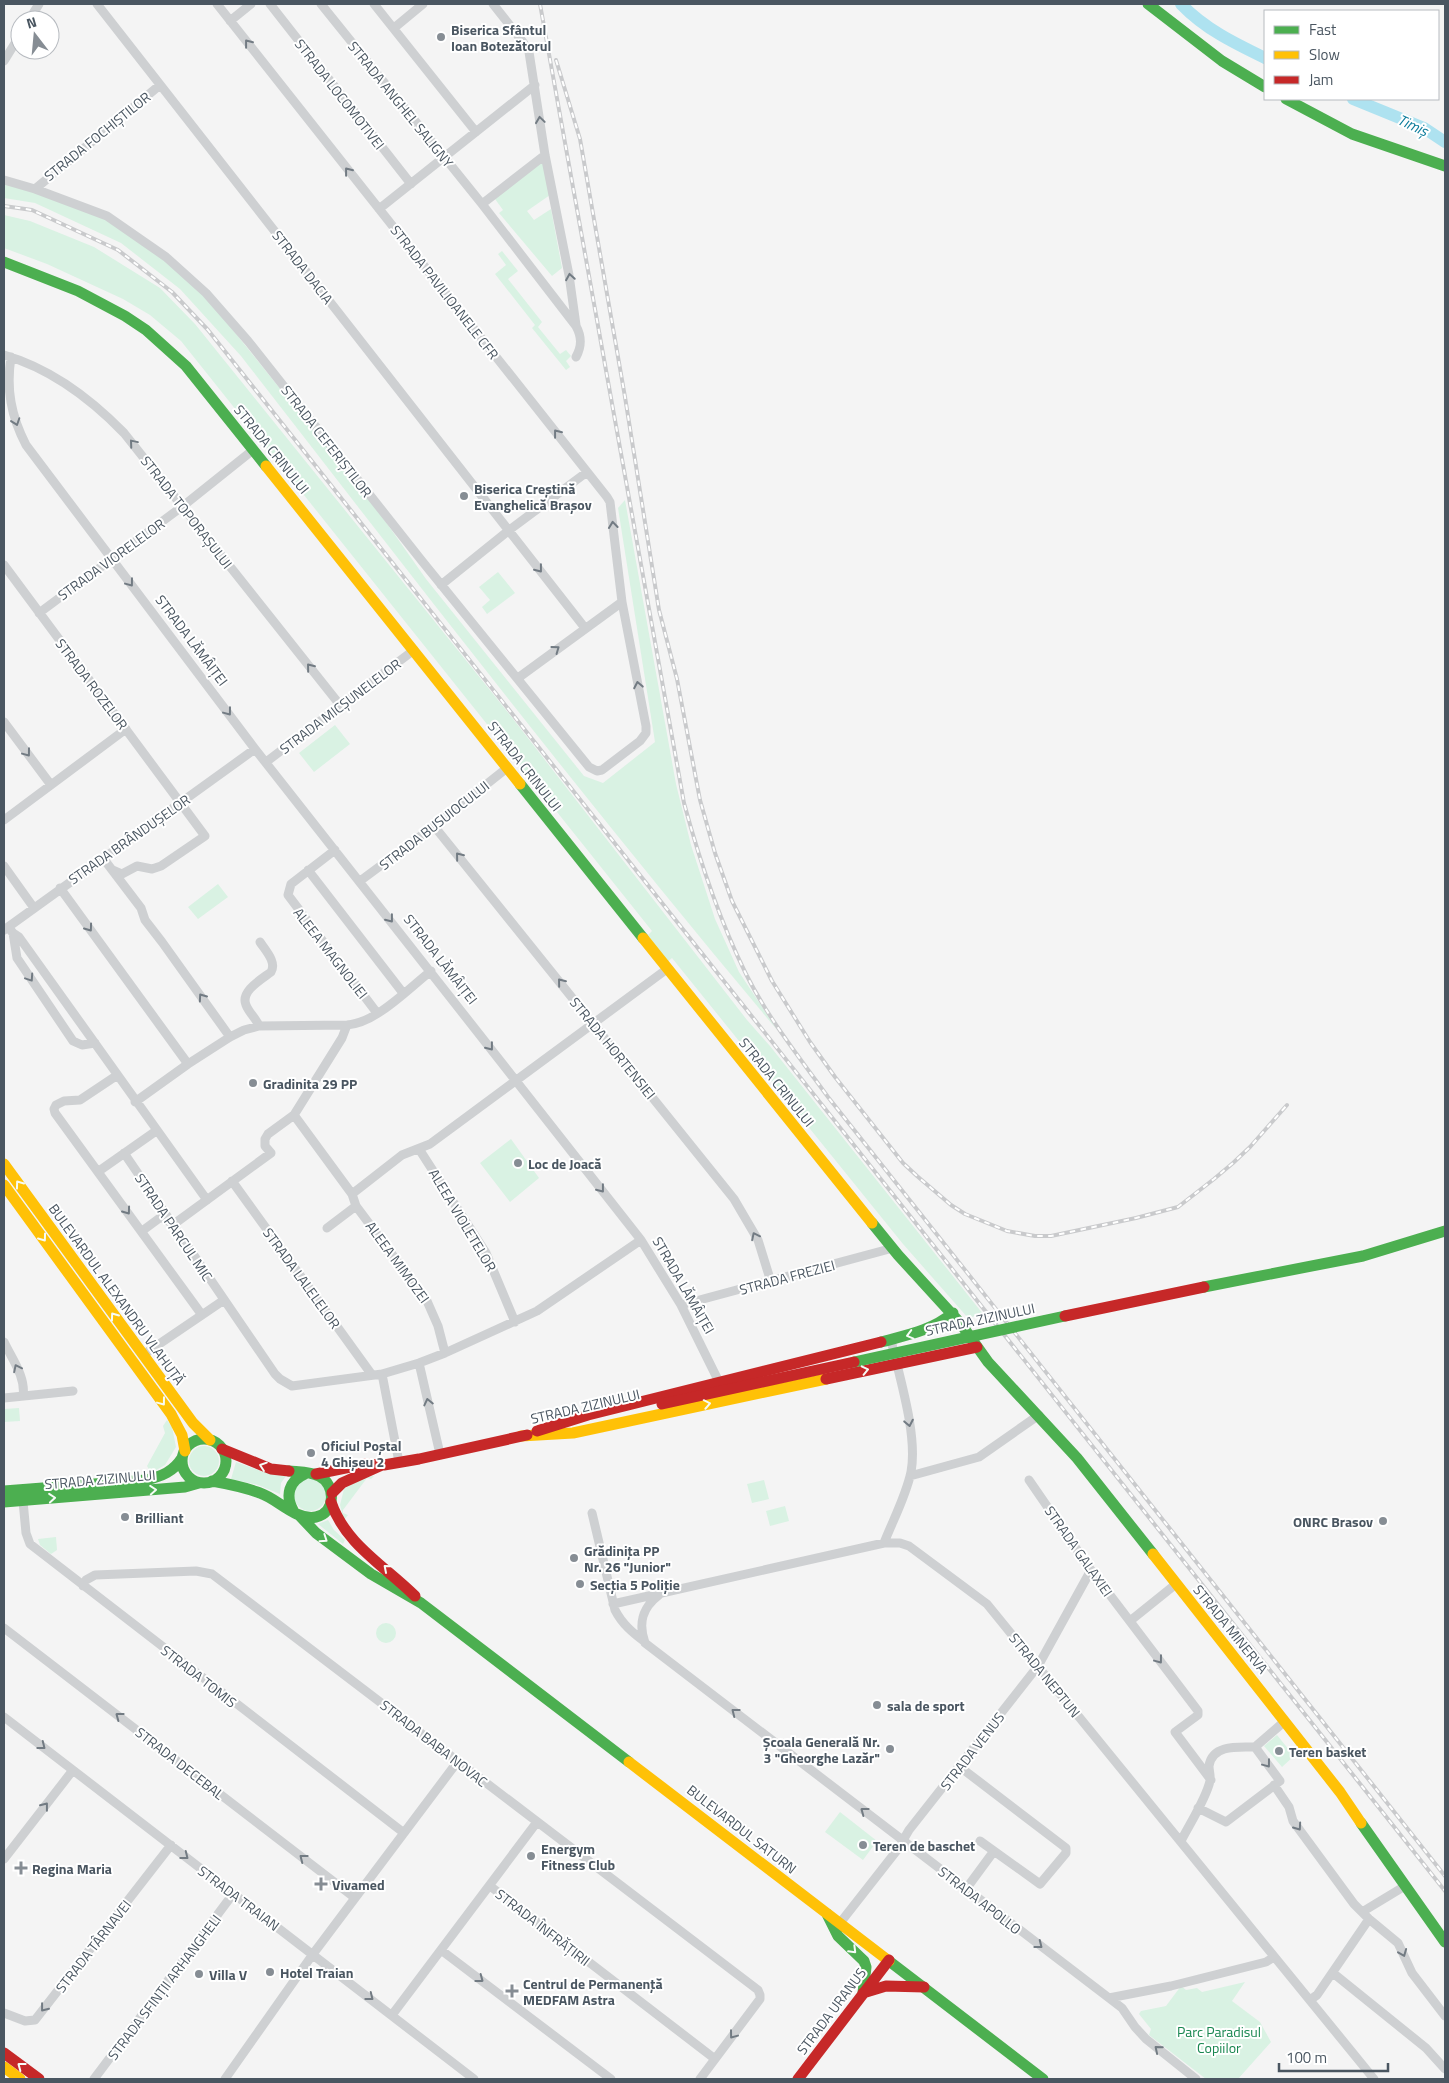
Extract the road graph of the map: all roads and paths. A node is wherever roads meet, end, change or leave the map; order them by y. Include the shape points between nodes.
1 (97, 4) edge
2 (217, 4) edge
3 (251, 4) edge
4 (270, 4) edge
5 (321, 4) edge
6 (374, 4) edge
7 (423, 4) edge
8 (493, 4) edge
9 (1148, 4) edge
10 (230, 21) junction
11 (394, 28) junction
12 (160, 85) junction
13 (535, 85) junction
14 (1264, 87) edge
15 (1288, 100) edge
16 (476, 132) junction
17 (545, 155) junction
18 (444, 158) junction
19 (1445, 166) edge
20 (4, 180) edge
21 (411, 184) junction
22 (35, 189) junction
23 (482, 204) junction
24 (382, 206) junction
25 (4, 262) edge
26 (576, 326) junction
27 (7, 356) edge
28 (576, 357) dead end
29 (253, 450) junction
30 (587, 472) junction
31 (183, 506) junction
32 (508, 531) junction
33 (112, 559) junction
34 (4, 565) edge
35 (442, 585) junction
36 (622, 602) junction
37 (38, 612) junction
38 (584, 628) junction
39 (414, 650) junction
40 (518, 678) junction
41 (340, 705) junction
42 (4, 722) edge
43 (126, 729) junction
44 (255, 749) junction
45 (266, 762) junction
46 (507, 768) junction
47 (597, 770) joint
48 (51, 785) junction
49 (180, 803) junction
50 (4, 820) edge
51 (434, 826) junction
52 (335, 850) junction
53 (104, 858) junction
54 (4, 866) edge
55 (113, 870) junction
56 (308, 870) junction
57 (360, 881) junction
58 (60, 888) junction
59 (34, 908) junction
60 (8, 930) edge
61 (260, 942) dead end
62 (667, 969) junction
63 (431, 971) junction
64 (403, 993) junction
65 (377, 1013) junction
66 (594, 1023) junction
67 (347, 1025) junction
68 (259, 1026) junction
69 (230, 1037) junction
70 (94, 1044) junction
71 (188, 1064) junction
72 (116, 1076) junction
73 (516, 1080) junction
74 (135, 1102) junction
75 (294, 1115) junction
76 (156, 1131) junction
77 (419, 1149) junction
78 (124, 1154) junction
79 (4, 1164) edge
80 (99, 1172) junction
81 (232, 1181) junction
82 (4, 1184) edge
83 (352, 1194) junction
84 (207, 1200) junction
85 (356, 1206) junction
86 (174, 1224) junction
87 (327, 1228) dead end
88 (142, 1231) junction
89 (1445, 1231) edge
90 (641, 1240) junction
91 (893, 1248) junction
92 (771, 1282) junction
93 (224, 1300) junction
94 (681, 1305) junction
95 (952, 1313) junction
96 (202, 1315) junction
97 (515, 1322) junction
98 (891, 1340) junction
99 (4, 1342) edge
100 (977, 1347) junction
101 (444, 1353) junction
102 (143, 1355) junction
103 (419, 1363) junction
104 (896, 1363) junction
105 (382, 1374) junction
106 (372, 1375) junction
107 (719, 1382) junction
108 (73, 1391) dead end
109 (23, 1396) junction
110 (4, 1398) edge
111 (1039, 1415) junction
112 (521, 1436) junction
113 (210, 1440) junction
114 (222, 1449) junction
115 (184, 1454) junction
116 (440, 1454) junction
117 (399, 1462) junction
118 (384, 1464) junction
119 (311, 1474) junction
120 (910, 1476) junction
121 (1029, 1480) dead end
122 (212, 1481) junction
123 (199, 1482) junction
124 (4, 1491) edge
125 (332, 1497) junction
126 (23, 1501) junction
127 (4, 1502) edge
128 (296, 1512) junction
129 (592, 1513) dead end
130 (884, 1544) junction
131 (1091, 1570) junction
132 (1176, 1584) junction
133 (83, 1586) junction
134 (662, 1592) junction
135 (421, 1603) junction
136 (613, 1604) junction
137 (1130, 1621) junction
138 (4, 1628) edge
139 (645, 1643) junction
140 (1038, 1666) junction
141 (4, 1716) edge
142 (1285, 1721) junction
143 (1255, 1747) junction
144 (458, 1762) junction
145 (960, 1767) junction
146 (73, 1770) junction
147 (1211, 1780) junction
148 (1277, 1783) junction
149 (1198, 1808) junction
150 (537, 1822) junction
151 (404, 1834) junction
152 (980, 1840) dead end
153 (903, 1841) junction
154 (1181, 1841) junction
155 (171, 1845) junction
156 (994, 1851) junction
157 (4, 1859) edge
158 (490, 1886) junction
159 (1405, 1886) junction
160 (966, 1889) junction
161 (233, 1894) junction
162 (355, 1898) junction
163 (1362, 1912) junction
164 (826, 1913) junction
165 (1369, 1919) junction
166 (840, 1923) junction
167 (1445, 1942) edge
168 (441, 1950) junction
169 (313, 1954) junction
170 (1274, 1957) junction
171 (888, 1960) junction
172 (1333, 1973) junction
173 (924, 1987) junction
174 (863, 1993) junction
175 (1108, 1998) junction
176 (1310, 2000) junction
177 (4, 2014) edge
178 (392, 2015) junction
179 (1445, 2016) edge
180 (4, 2053) edge
181 (715, 2059) junction
182 (4, 2067) edge
183 (1445, 2069) edge
184 (468, 2077) edge
185 (20, 2079) edge
186 (39, 2079) edge
187 (94, 2079) edge
188 (226, 2079) edge
189 (611, 2079) edge
190 (700, 2079) edge
191 (798, 2079) edge
192 (1043, 2079) edge
193 (1196, 2079) edge
194 (1374, 2079) edge

1 - 12 street, STRADA DACIA
2 - 10 street, STRADA PAVILIOANELE CFR
3 - 10 street
4 - 21 street, STRADA LOCOMOTIVEI
5 - 18 street, STRADA ANGHEL SALIGNY
6 - 11 street
7 - 11 street
8 - 13 street, STRADA ANGHEL SALIGNY via 527,47
9 - 14 main road via 1222,61
24 -> 10 street, STRADA PAVILIOANELE CFR
11 - 16 street
12 - 22 street, STRADA FOCHIȘTILOR
12 - 32 street, STRADA DACIA
13 - 16 street
17 -> 13 street, STRADA ANGHEL SALIGNY
15 - 19 main road via 1352,134
16 - 18 street
17 - 23 street
26 -> 17 street, STRADA ANGHEL SALIGNY
18 - 21 street
18 - 23 street, STRADA ANGHEL SALIGNY
20 - 22 street, STRADA CEFERIȘTILOR
21 - 24 street
22 - 35 street, STRADA CEFERIȘTILOR via 107,216 166,258 206,293
23 - 26 street, STRADA ANGHEL SALIGNY
30 -> 24 street, STRADA PAVILIOANELE CFR
25 - 29 main road, STRADA CRINULUI via 84,293 139,323 186,366
26 - 28 street, STRADA ANGHEL SALIGNY via 582,347
31 -> 27 street, STRADA TOPORAȘULUI via 111,420 69,387
27 -> 33 street, STRADA LĂMÂIȚEI via 12,410 26,445
29 - 31 street, STRADA VIORELELOR
29 - 39 main road, STRADA CRINULUI
30 - 32 street
36 -> 30 street, STRADA PAVILIOANELE CFR via 610,502
31 - 33 street, STRADA VIORELELOR
41 -> 31 street, STRADA TOPORAȘULUI
32 - 35 street
32 -> 38 street, STRADA DACIA
33 - 37 street, STRADA VIORELELOR
33 -> 44 street, STRADA LĂMÂIȚEI
34 - 37 street, STRADA ROZELOR
35 - 40 street, STRADA CEFERIȘTILOR
36 - 38 street
47 -> 36 street, STRADA PAVILIOANELE CFR via 608,766 646,733
37 - 43 street, STRADA ROZELOR
40 -> 38 street
39 - 41 street, STRADA MICȘUNELELOR
39 - 46 main road, STRADA CRINULUI
40 - 47 street, STRADA CEFERIȘTILOR via 589,767
41 - 45 street, STRADA MICȘUNELELOR
42 -> 48 street
43 - 48 street
43 - 49 street, STRADA ROZELOR
44 - 45 street, STRADA LĂMÂIȚEI
44 - 49 street, STRADA BRÂNDUȘELOR
45 - 52 street, STRADA LĂMÂIȚEI
46 - 51 street, STRADA BUSUIOCULUI
46 - 62 main road, STRADA CRINULUI
48 - 50 street
49 - 53 street, STRADA BRÂNDUȘELOR
49 - 55 street, STRADA ROZELOR via 205,836 156,868 137,866 122,874
51 - 57 street, STRADA BUSUIOCULUI
66 -> 51 street, STRADA HORTENSIEI
52 - 56 street, ALEEA MAGNOLIEI
52 - 57 street, STRADA LĂMÂIȚEI
53 - 55 street
53 - 58 street, STRADA BRÂNDUȘELOR
54 - 59 street
69 -> 55 street
56 - 64 street
56 - 65 street, ALEEA MAGNOLIEI via 289,887 289,899
57 -> 63 street, STRADA LĂMÂIȚEI
58 - 59 street, STRADA BRÂNDUȘELOR
58 -> 71 street
59 - 60 street, STRADA BRÂNDUȘELOR
60 - 70 street via 19,937
60 -> 70 street via 17,958 73,1041 82,1045
61 - 68 street via 273,967 246,993 244,999
62 - 66 street
62 - 91 main road, STRADA CRINULUI
63 - 64 street, ALEEA MAGNOLIEI
63 -> 73 street, STRADA LĂMÂIȚEI
64 - 65 street, ALEEA MAGNOLIEI
65 - 67 street, ALEEA MAGNOLIEI via 366,1021
66 - 73 street
92 -> 66 street, STRADA HORTENSIEI via 758,1240 734,1199
67 - 68 street, ALEEA MAGNOLIEI
67 - 75 street
68 - 69 street, ALEEA MAGNOLIEI
69 - 71 street, ALEEA MAGNOLIEI
70 - 72 street
71 - 74 street, ALEEA MAGNOLIEI
72 - 74 street
72 - 80 street, STRADA PARCUL MIC via 80,1100 64,1101 54,1109
73 - 77 street
73 -> 90 street, STRADA LĂMÂIȚEI
74 - 76 street
75 - 81 street via 268,1134 265,1146 270,1153
75 - 83 street, ALEEA MIMOZEI
76 - 78 street
76 - 84 street
77 - 83 street via 402,1155
77 - 97 street, ALEEA VIOLETELOR via 486,1253
78 - 80 street
78 - 86 street, STRADA PARCUL MIC
102 -> 79 main road, BULEVARDUL ALEXANDRU VLAHUȚĂ
80 -> 88 street, STRADA PARCUL MIC
81 - 84 street
81 - 106 street, STRADA LALELELOR
82 -> 115 main road, BULEVARDUL ALEXANDRU VLAHUȚĂ via 171,1414 182,1435
83 - 85 street, ALEEA MIMOZEI
84 - 86 street
85 - 87 street
85 - 101 street, ALEEA MIMOZEI via 427,1301 438,1326
86 - 88 street via 161,1217
86 - 93 street, STRADA PARCUL MIC
88 - 96 street, STRADA PARCUL MIC
89 - 112 main road, STRADA ZIZINULUI, bridge via 1363,1256 1026,1324
90 - 94 street, STRADA LĂMÂIȚEI
90 - 97 street
91 - 92 street, STRADA FREZIEI
91 - 95 main road, STRADA CRINULUI
92 - 94 street, STRADA FREZIEI
93 - 96 street
93 - 106 street, STRADA PARCUL MIC via 280,1380 292,1386
94 - 107 street, STRADA LĂMÂIȚEI
95 -> 98 main road via 935,1327
95 - 100 main road, STRADA CRINULUI
96 - 102 street
97 - 101 street
98 - 104 street
98 - 107 main road
109 -> 99 street via 24,1384
100 - 104 main road, STRADA ZIZINULUI
100 - 111 main road, STRADA MINERVA
101 - 103 street
102 - 113 main road, BULEVARDUL ALEXANDRU VLAHUȚĂ via 193,1423
103 - 105 street
116 -> 103 street
112 -> 104 main road, STRADA ZIZINULUI via 573,1433
104 -> 120 street via 910,1430
105 - 106 street
105 - 117 street
107 - 112 main road, STRADA ZIZINULUI via 588,1415
108 - 109 street
109 - 110 street
111 - 120 street via 979,1457
111 - 132 main road, STRADA MINERVA
112 - 116 main road, STRADA ZIZINULUI
113 - 114 main road
113 - 115 main road via 198,1440
119 -> 114 main road, STRADA ZIZINULUI via 282,1472
114 - 122 main road via 224,1470
115 - 123 main road via 186,1474
115 - 124 main road, STRADA ZIZINULUI via 166,1475 146,1480
116 - 117 main road, STRADA ZIZINULUI
117 - 118 main road, STRADA ZIZINULUI
118 - 119 main road, STRADA ZIZINULUI
118 - 125 main road, STRADA ZIZINULUI via 342,1483
119 - 125 main road via 328,1482
119 - 128 main road via 296,1478 290,1486 288,1497
120 - 130 street
121 - 131 street, STRADA GALAXIEI
122 - 123 main road
122 - 128 main road, BULEVARDUL SATURN via 252,1490
126 -> 123 main road, STRADA ZIZINULUI via 185,1487
125 - 128 main road via 326,1511 316,1517 304,1517
135 -> 125 main road, BULEVARDUL SATURN via 347,1534 336,1518
126 - 127 main road, STRADA ZIZINULUI
126 - 133 street, STRADA TOMIS via 30,1544
128 -> 135 main road, BULEVARDUL SATURN via 316,1533 370,1574
129 - 136 street
130 - 134 street, STRADA NEPTUN
130 - 140 street, STRADA NEPTUN via 909,1546 987,1604
131 - 137 street, STRADA GALAXIEI
131 - 140 street, STRADA VENUS
132 - 137 street
132 - 142 main road, STRADA MINERVA
133 - 144 street, STRADA BABA NOVAC via 95,1575 196,1571 212,1574
133 - 151 street, STRADA TOMIS
134 - 136 street, STRADA NEPTUN
134 - 139 street via 647,1606 642,1616 640,1629
135 - 164 main road, BULEVARDUL SATURN
136 - 139 street, STRADA APOLLO via 620,1620
137 -> 147 street, STRADA GALAXIEI via 1198,1711 1176,1732
162 -> 138 street, STRADA DECEBAL
153 -> 139 street, STRADA APOLLO
140 - 145 street, STRADA VENUS
140 - 154 street, STRADA NEPTUN
141 -> 146 street, STRADA TRAIAN
142 - 143 street
142 - 159 main road, STRADA MINERVA via 1340,1792
143 - 147 street via 1232,1747 1217,1753 1209,1765
143 -> 148 street
144 - 150 street, STRADA BABA NOVAC
144 - 151 street
145 - 153 street, STRADA VENUS
145 - 156 street via 1066,1848 1066,1853 1040,1884
146 - 155 street, STRADA TRAIAN
157 -> 146 street
147 - 149 street
148 - 149 street via 1226,1822
148 -> 163 street via 1293,1821
149 - 154 street
150 - 158 street
150 -> 181 street, STRADA BABA NOVAC via 758,1990 760,1999
151 - 162 street
152 - 156 street
153 - 160 street, STRADA APOLLO
153 - 166 street, STRADA VENUS
154 - 170 street, STRADA NEPTUN
155 -> 161 street, STRADA TRAIAN
155 -> 177 street, STRADA TÂRNAVEI via 35,2020 28,2022
156 - 160 street
158 - 168 street
158 - 181 street, STRADA ÎNFRĂȚIRII
159 - 163 street
159 - 167 main road, STRADA MINERVA
160 -> 175 street, STRADA APOLLO
161 - 169 street, STRADA TRAIAN
161 - 187 street, STRADA SFINȚII ARHANGHELI
162 - 169 street
163 - 165 street
164 - 166 main road, BULEVARDUL SATURN
164 -> 174 main road via 838,1936 864,1961
165 - 172 street
165 -> 179 street via 1398,1943 1412,1973
166 - 171 main road, BULEVARDUL SATURN
168 - 178 street
168 -> 189 street
169 -> 178 street, STRADA TRAIAN
169 - 188 street
170 - 175 street via 1266,1962 1180,1984
170 - 176 street, STRADA NEPTUN
171 - 173 main road, BULEVARDUL SATURN
171 - 174 main road, STRADA URANUS
172 - 176 street via 1318,1995
172 - 183 street via 1426,2048
173 - 174 main road via 886,1986
173 - 192 main road, BULEVARDUL SATURN
174 - 191 main road, STRADA URANUS
193 -> 175 street via 1146,2039 1122,2008
176 - 194 street, STRADA NEPTUN
178 - 184 street, STRADA TRAIAN
186 -> 180 main road
181 - 190 street
182 - 185 main road

